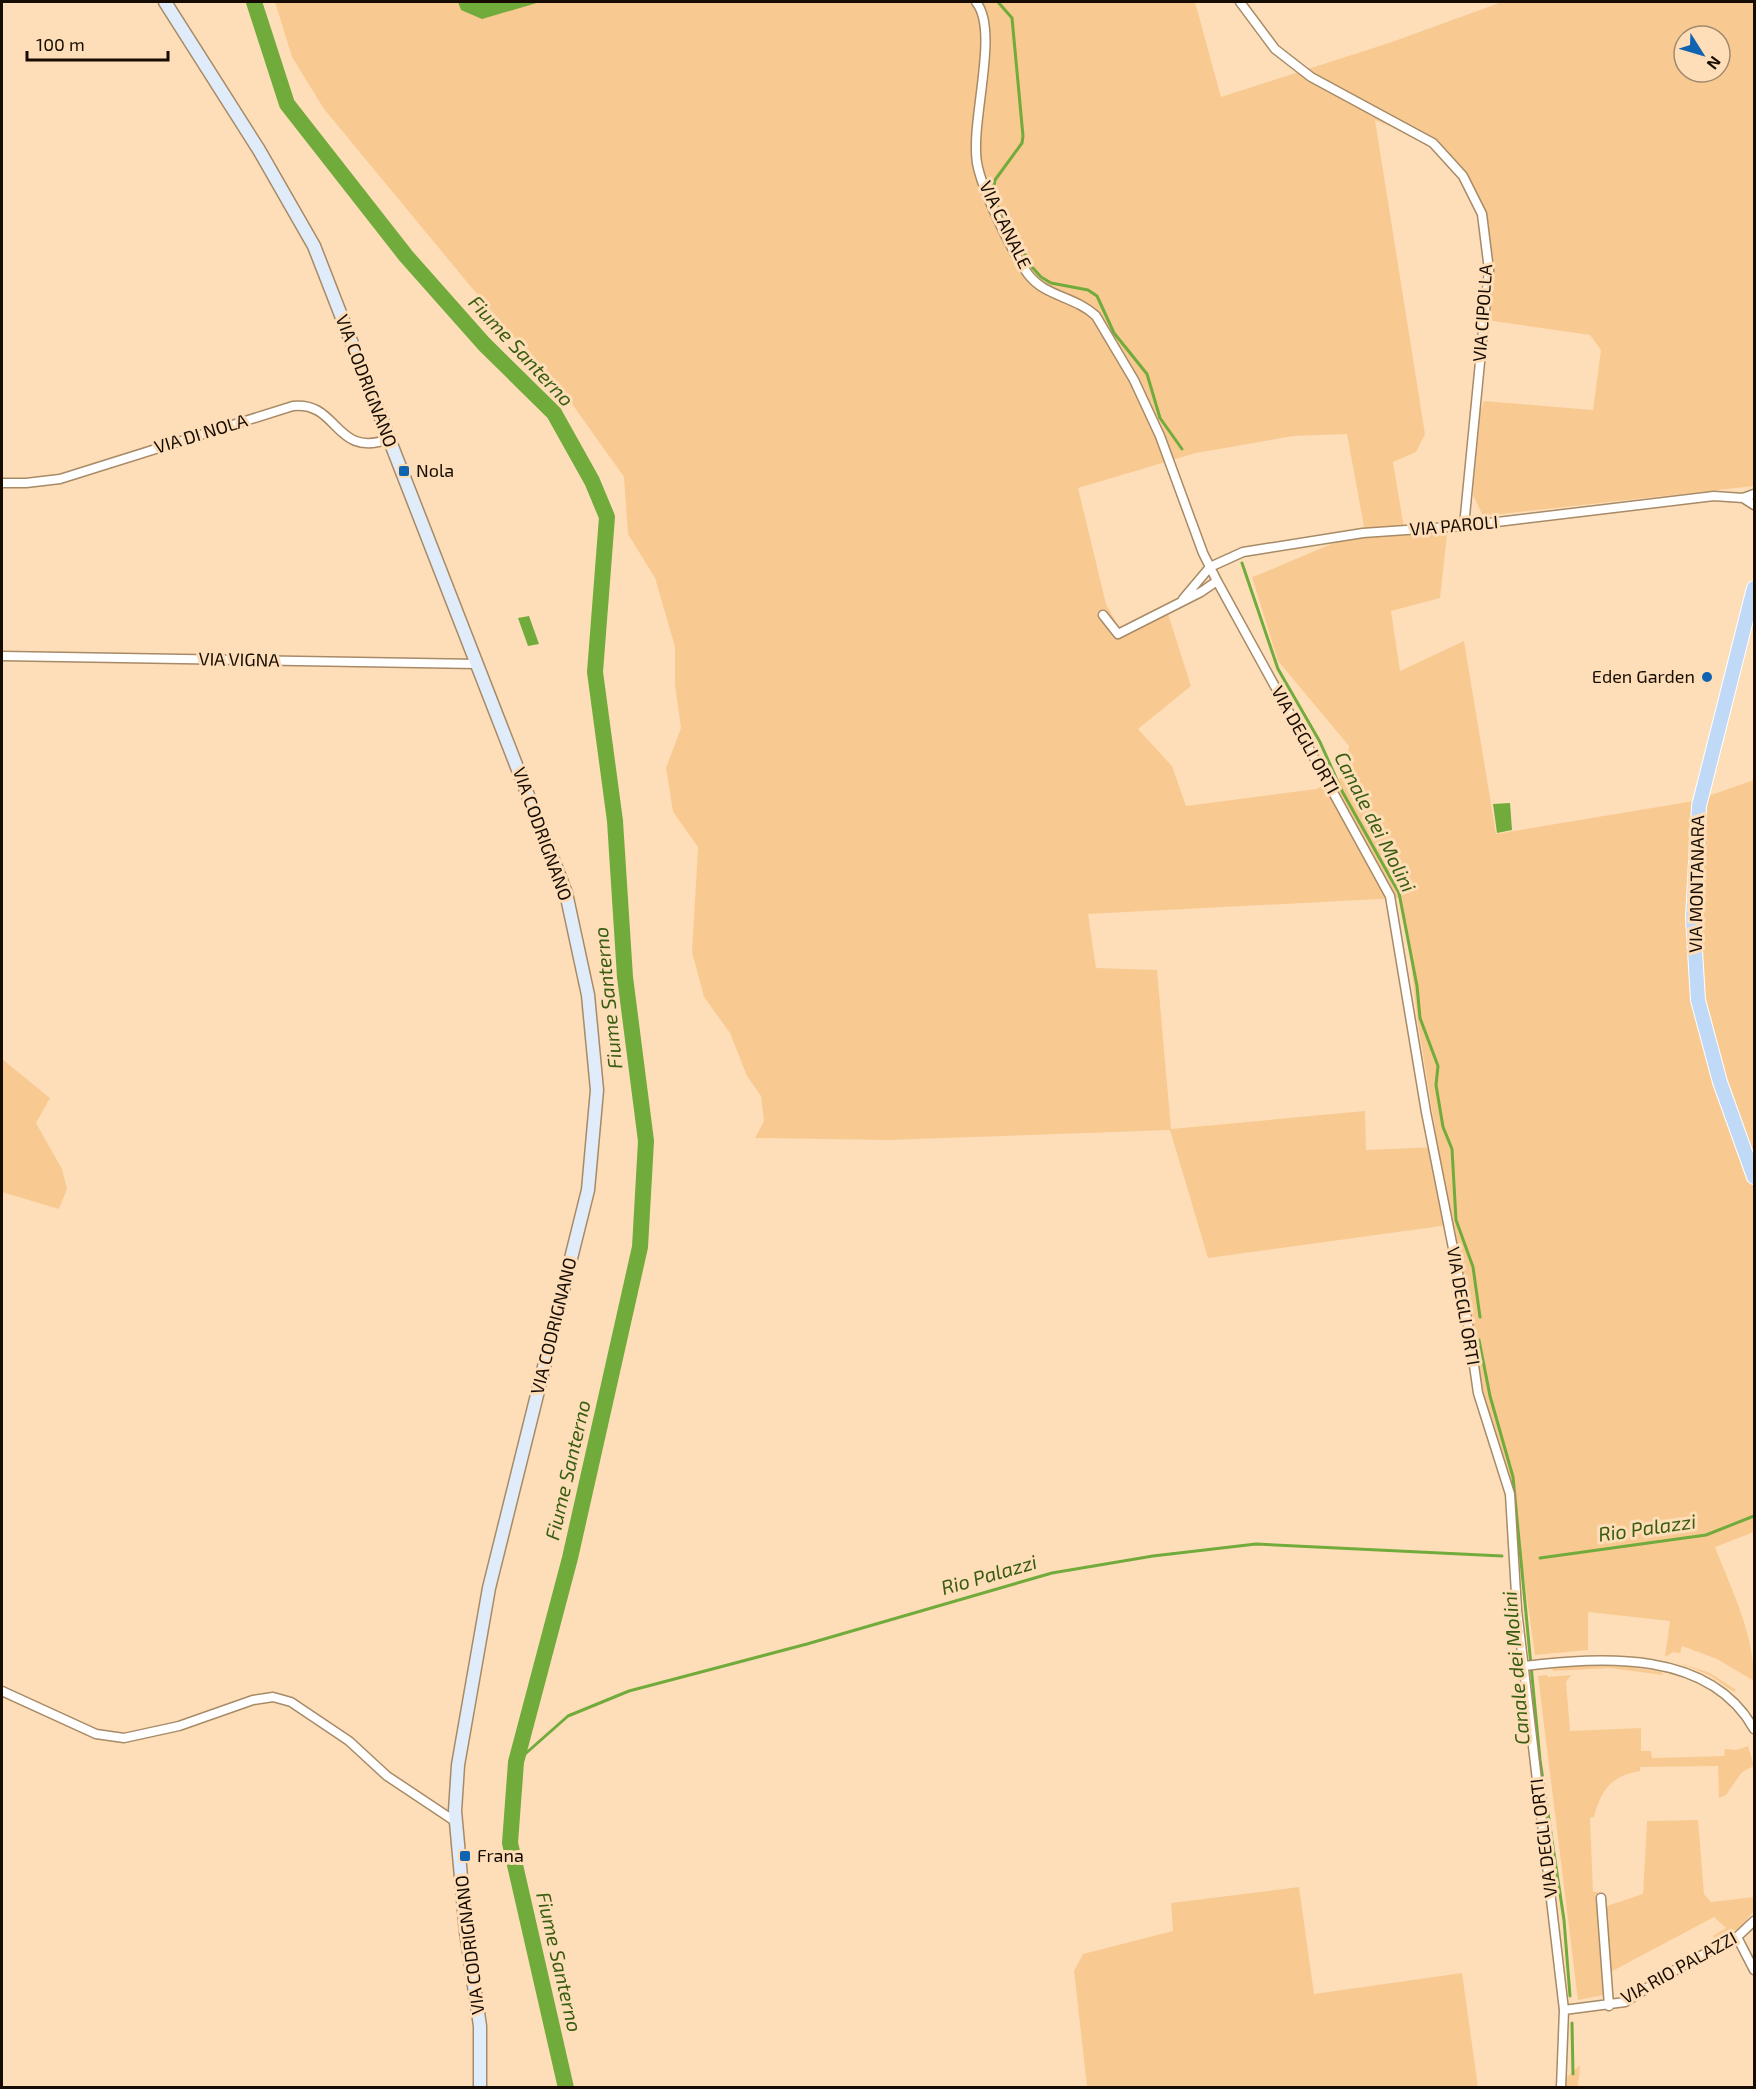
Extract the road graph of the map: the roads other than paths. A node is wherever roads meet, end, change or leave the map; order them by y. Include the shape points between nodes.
1 (165, 2) edge
2 (976, 2) edge
3 (1240, 2) edge
4 (389, 439) junction
5 (2, 483) edge
6 (1755, 494) edge
7 (1743, 498) junction
8 (1755, 505) edge
9 (1464, 526) junction
10 (1210, 567) junction
11 (1217, 581) junction
12 (1755, 588) edge
13 (1183, 599) junction
14 (1103, 615) dead end
15 (2, 656) edge
16 (477, 664) junction
17 (1755, 1177) edge
18 (1527, 1666) junction
19 (2, 1690) edge
20 (1755, 1729) edge
21 (456, 1822) junction
22 (1601, 1898) dead end
23 (1755, 1921) edge
24 (1737, 1937) junction
25 (1755, 1970) edge
26 (1609, 2006) junction
27 (1564, 2010) junction
28 (480, 2088) edge
29 (1561, 2088) edge

1 - 4 street, VIA CODRIGNANO via 259,150 314,246
2 - 10 street, VIA CANALE via 982,9 986,30 976,138 983,188 1037,286 1081,303 1096,316 1107,334 1160,436
3 - 9 street, VIA CIPOLLA via 1275,49 1311,77 1433,143 1463,176 1482,214 1490,270
4 - 5 street, VIA DI NOLA via 377,443 354,440 319,409 303,404 60,479
4 - 16 street, VIA CODRIGNANO
6 - 7 street
7 - 8 street
7 - 9 street, VIA PAROLI via 1714,496
9 - 10 street, VIA PAROLI via 1363,533 1286,544 1243,552
10 - 11 street, VIA DEGLI ORTI
10 - 13 street, VIA PAROLI
11 - 13 street, VIA PAROLI
11 - 18 street, VIA DEGLI ORTI via 1390,896 1478,1393 1510,1494 1517,1610
12 - 17 main road, VIA MONTANARA via 1699,806 1693,918 1698,1000 1720,1082
13 - 14 street, VIA PAROLI via 1118,634
15 - 16 street, VIA VIGNA
16 - 21 street, VIA CODRIGNANO via 566,893 588,995 597,1090 588,1190 489,1588 458,1765
18 - 20 street via 1614,1659 1681,1671 1723,1693 1740,1707
18 - 27 street, VIA DEGLI ORTI
19 - 21 street via 96,1734 124,1738 179,1726 253,1700 273,1697 291,1701 339,1734 387,1776
21 - 28 street, VIA CODRIGNANO via 480,2026
22 - 26 street
23 - 24 street, VIA RIO PALAZZI
24 - 25 street
24 - 26 street, VIA RIO PALAZZI via 1625,2002
26 - 27 street, VIA RIO PALAZZI
27 - 29 street, VIA DEGLI ORTI

